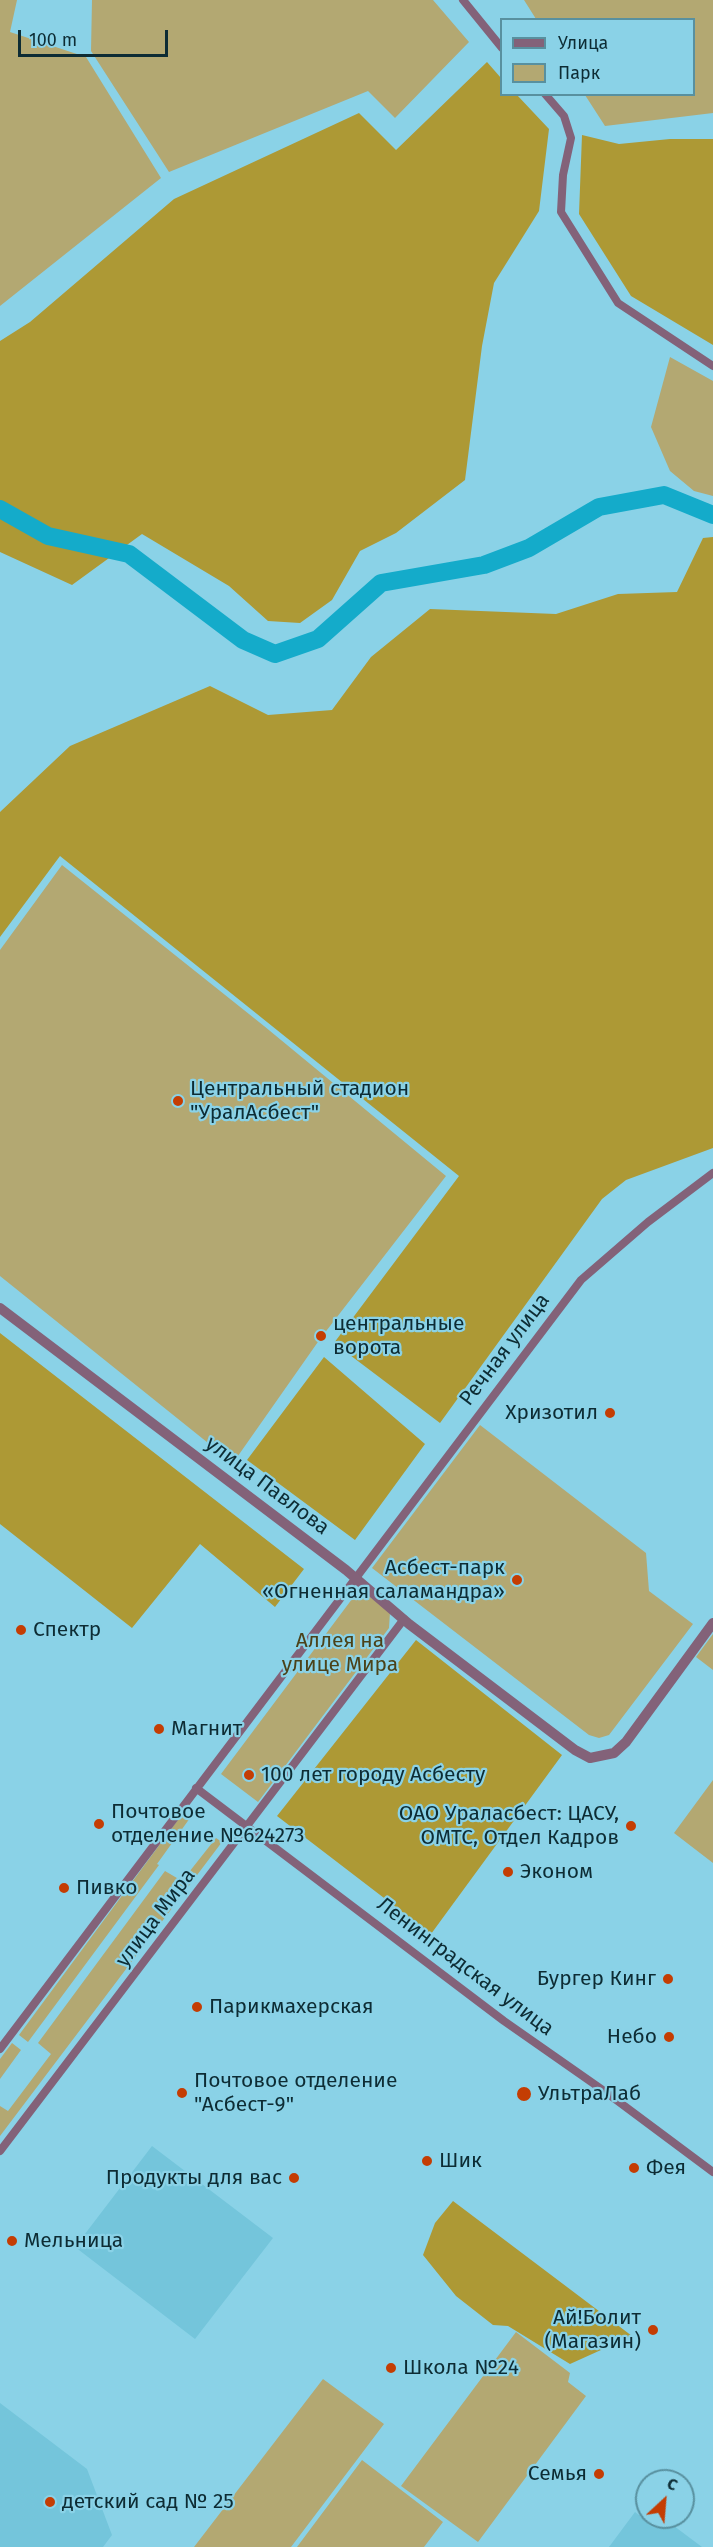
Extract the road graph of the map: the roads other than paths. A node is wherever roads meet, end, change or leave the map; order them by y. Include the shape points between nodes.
1 (463, 0) edge
2 (500, 47) edge
3 (547, 96) edge
4 (713, 366) edge
5 (713, 1173) edge
6 (0, 1308) edge
7 (356, 1578) junction
8 (404, 1619) junction
9 (713, 1623) edge
10 (196, 1788) junction
11 (248, 1826) junction
12 (0, 2049) edge
13 (0, 2151) edge
14 (713, 2172) edge

1 - 2 street
3 - 4 street via 564,116 571,138 562,175 561,212 567,222 618,303
5 - 7 street, Речная улица via 581,1280
6 - 7 street, улица Павлова
7 - 8 street, улица Павлова
7 - 10 street
8 - 9 street, улица Павлова via 590,1758 614,1753 626,1742
8 - 11 street, улица Мира
10 - 11 street, Ленинградская улица
10 - 12 street
11 - 13 street, улица Мира
11 - 14 street, Ленинградская улица via 504,2021

